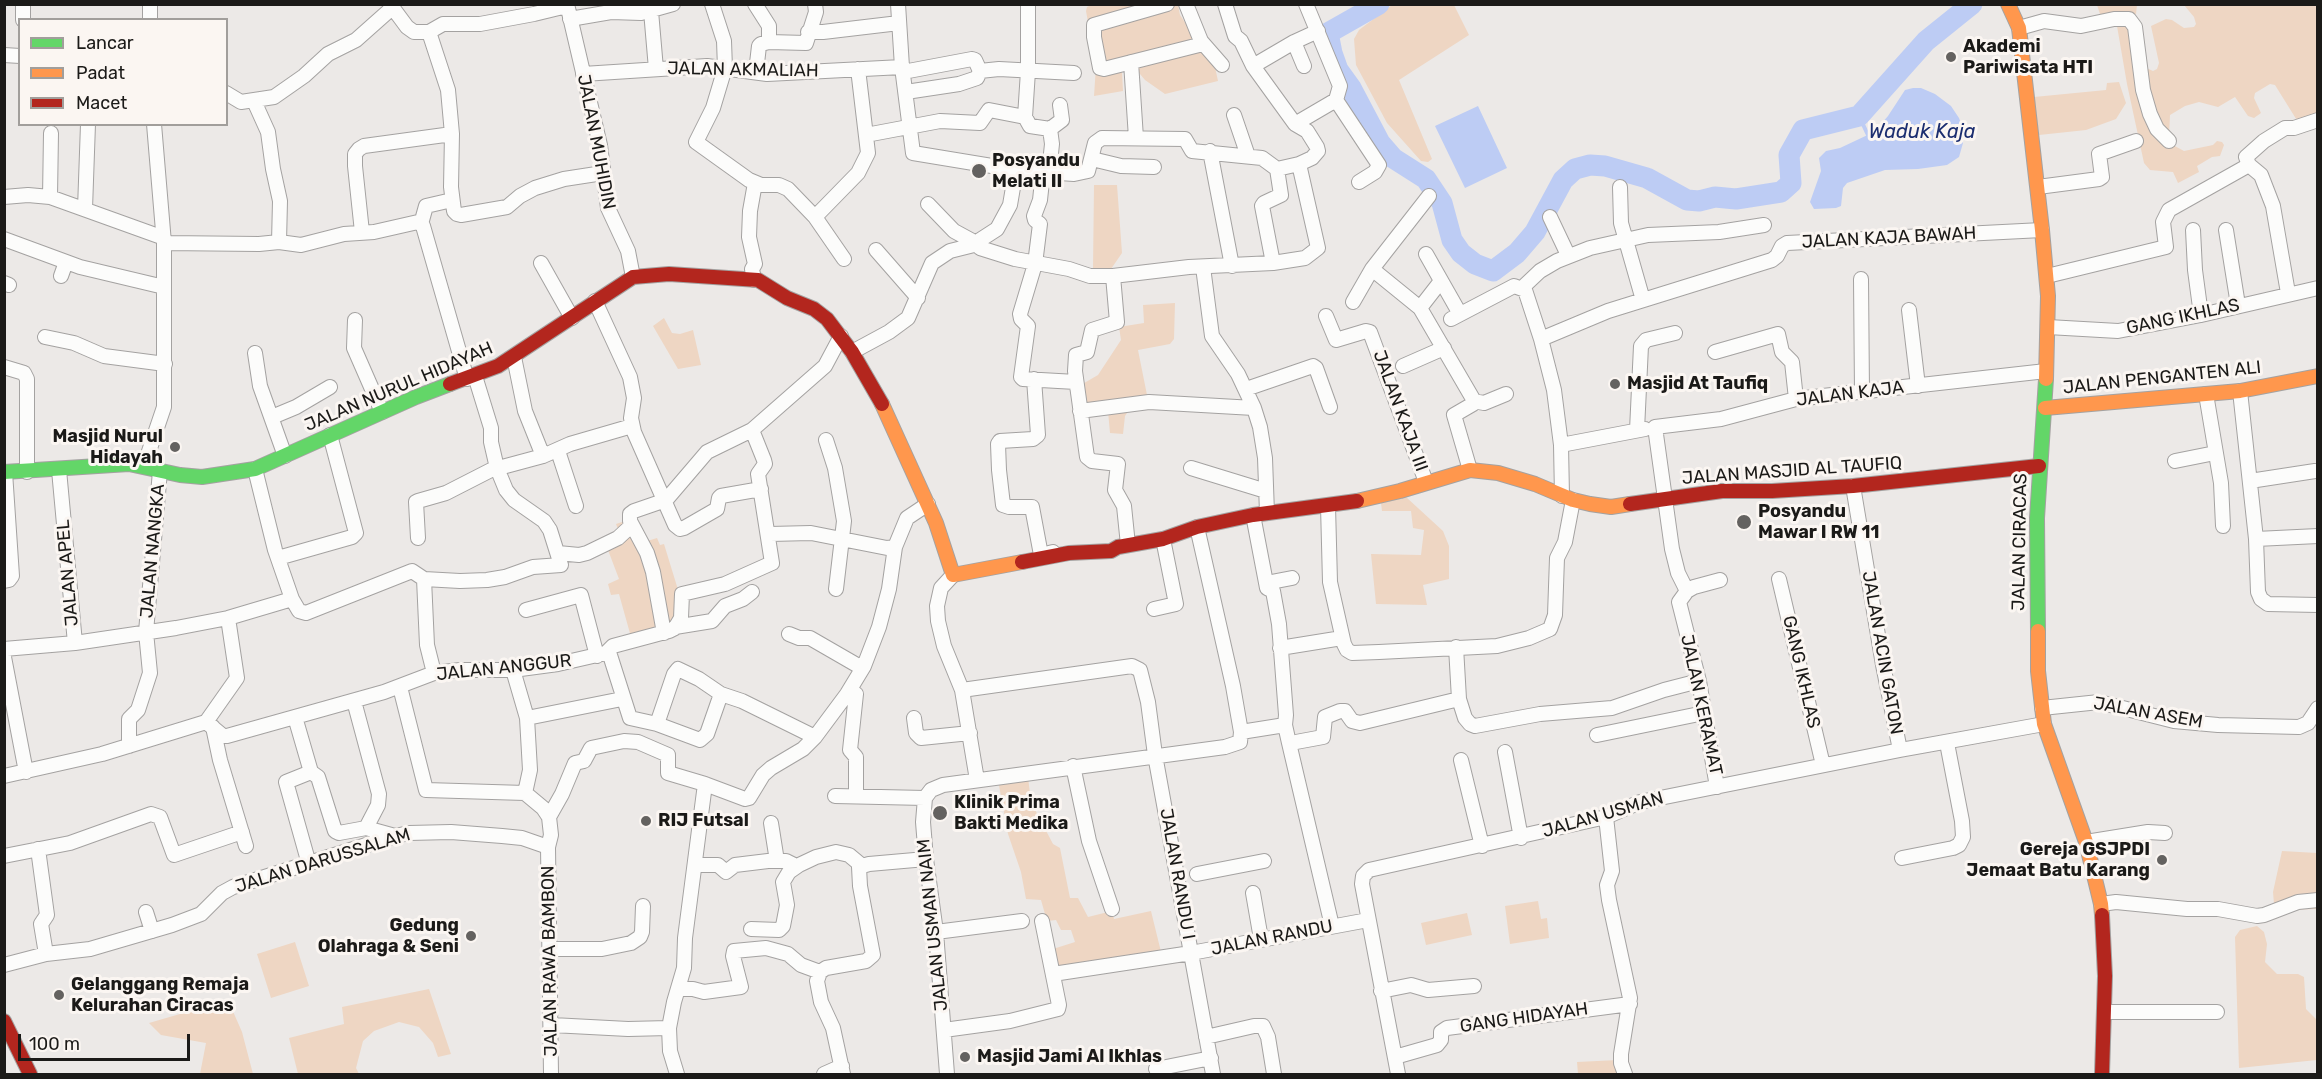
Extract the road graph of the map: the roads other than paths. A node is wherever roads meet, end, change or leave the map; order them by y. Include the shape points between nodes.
1 (673, 4) edge
2 (712, 4) edge
3 (755, 4) edge
4 (815, 4) edge
5 (898, 4) edge
6 (1028, 4) edge
7 (1167, 4) edge
8 (1186, 4) edge
9 (1225, 4) edge
10 (1306, 4) edge
11 (2008, 4) edge
12 (391, 6) edge
13 (568, 10) edge
14 (651, 11) junction
15 (899, 23) junction
16 (2019, 28) junction
17 (429, 32) junction
18 (808, 32) junction
19 (1318, 32) junction
20 (769, 42) junction
21 (1294, 42) junction
22 (1203, 44) junction
23 (1131, 62) junction
24 (1222, 65) dead end
25 (1253, 66) junction
26 (1304, 66) dead end
27 (724, 68) junction
28 (656, 69) junction
29 (858, 69) junction
30 (903, 69) junction
31 (980, 71) junction
32 (1028, 71) junction
33 (756, 72) junction
34 (1074, 73) dead end
35 (584, 74) junction
36 (906, 92) junction
37 (228, 94) edge
38 (1336, 100) junction
39 (254, 101) junction
40 (1060, 105) dead end
41 (1234, 115) dead end
42 (1025, 117) junction
43 (2318, 120) edge
44 (1295, 124) junction
45 (88, 126) edge
46 (154, 126) edge
47 (909, 127) junction
48 (1050, 129) junction
49 (51, 133) dead end
50 (452, 134) junction
51 (866, 135) junction
52 (1136, 138) junction
53 (2136, 141) dead end
54 (2169, 141) dead end
55 (1210, 151) junction
56 (1248, 156) junction
57 (1092, 159) junction
58 (1299, 164) junction
59 (2250, 165) junction
60 (1154, 167) dead end
61 (1277, 169) junction
62 (1016, 170) junction
63 (1046, 172) junction
64 (603, 173) junction
65 (1359, 182) dead end
66 (755, 183) junction
67 (1620, 187) dead end
68 (2038, 187) junction
69 (1429, 196) dead end
70 (50, 197) junction
71 (6, 201) edge
72 (928, 204) dead end
73 (453, 206) junction
74 (85, 209) junction
75 (815, 217) junction
76 (1550, 217) dead end
77 (419, 223) junction
78 (1764, 225) dead end
79 (2043, 230) junction
80 (2193, 230) dead end
81 (2226, 230) dead end
82 (362, 232) junction
83 (4, 239) edge
84 (164, 240) junction
85 (1625, 240) junction
86 (279, 242) junction
87 (978, 244) junction
88 (876, 250) dead end
89 (1425, 254) dead end
90 (1568, 255) junction
91 (844, 259) dead end
92 (66, 262) junction
93 (541, 263) dead end
94 (1273, 263) junction
95 (1035, 264) junction
96 (1232, 266) junction
97 (1203, 267) junction
98 (1372, 268) junction
99 (61, 276) dead end
100 (1113, 276) junction
101 (2047, 276) junction
102 (633, 277) junction
103 (1861, 279) dead end
104 (754, 280) junction
105 (1441, 281) junction
106 (164, 287) junction
107 (1522, 288) junction
108 (2318, 288) edge
109 (2288, 293) junction
110 (918, 298) junction
111 (1643, 300) junction
112 (595, 301) junction
113 (1353, 302) dead end
114 (2238, 305) junction
115 (1420, 308) junction
116 (1909, 310) dead end
117 (2201, 315) junction
118 (1326, 316) dead end
119 (572, 318) junction
120 (355, 320) dead end
121 (2048, 327) junction
122 (1675, 333) dead end
123 (841, 336) junction
124 (45, 337) dead end
125 (1541, 339) junction
126 (1444, 348) junction
127 (852, 352) junction
128 (1715, 352) dead end
129 (255, 353) dead end
130 (514, 357) junction
131 (165, 364) junction
132 (1403, 366) dead end
133 (4, 367) edge
134 (2046, 371) junction
135 (2318, 376) edge
136 (471, 377) junction
137 (1034, 379) junction
138 (1076, 382) junction
139 (1918, 386) junction
140 (330, 387) dead end
141 (1246, 389) junction
142 (2240, 391) junction
143 (1862, 392) junction
144 (1506, 394) dead end
145 (2206, 394) junction
146 (1796, 399) junction
147 (1473, 401) junction
148 (1330, 407) dead end
149 (1254, 408) junction
150 (2045, 408) junction
151 (1080, 411) junction
152 (382, 412) junction
153 (272, 417) junction
154 (632, 426) junction
155 (1656, 427) junction
156 (752, 430) junction
157 (1637, 430) junction
158 (330, 435) junction
159 (826, 440) dead end
160 (1561, 445) junction
161 (558, 450) junction
162 (2215, 453) junction
163 (285, 456) junction
164 (543, 456) junction
165 (2175, 461) dead end
166 (144, 466) junction
167 (2039, 466) junction
168 (497, 468) junction
169 (1191, 468) dead end
170 (255, 469) junction
171 (59, 470) junction
172 (1470, 470) junction
173 (160, 471) junction
174 (2315, 471) dead end
175 (5, 472) edge
176 (27, 472) junction
177 (2250, 481) junction
178 (1426, 482) junction
179 (1853, 486) junction
180 (760, 489) junction
181 (1266, 491) junction
182 (1568, 498) junction
183 (1666, 499) junction
184 (666, 500) junction
185 (928, 504) junction
186 (576, 506) dead end
187 (1328, 506) junction
188 (1261, 514) junction
189 (632, 525) junction
190 (2223, 526) dead end
191 (1197, 527) junction
192 (770, 534) junction
193 (2318, 536) edge
194 (418, 538) dead end
195 (842, 538) junction
196 (1163, 539) junction
197 (2256, 539) junction
198 (1123, 546) junction
199 (895, 547) junction
200 (558, 553) junction
201 (278, 558) junction
202 (954, 575) junction
203 (1292, 578) dead end
204 (424, 579) junction
205 (1779, 579) dead end
206 (1720, 580) dead end
207 (4, 581) edge
208 (1266, 584) junction
209 (836, 589) dead end
210 (1687, 591) junction
211 (752, 592) dead end
212 (292, 599) junction
213 (2318, 605) edge
214 (1154, 609) dead end
215 (526, 610) dead end
216 (228, 618) junction
217 (670, 630) junction
218 (146, 632) junction
219 (789, 634) dead end
220 (1342, 638) junction
221 (75, 643) junction
222 (1456, 647) junction
223 (1280, 648) junction
224 (4, 649) edge
225 (603, 654) junction
226 (4, 657) edge
227 (862, 668) junction
228 (513, 670) junction
229 (434, 673) junction
230 (1699, 681) junction
231 (400, 687) junction
232 (962, 690) junction
233 (855, 693) dead end
234 (722, 694) junction
235 (622, 699) junction
236 (1459, 699) junction
237 (354, 701) junction
238 (2042, 708) junction
239 (2318, 708) edge
240 (1704, 713) junction
241 (295, 717) junction
242 (526, 718) junction
243 (915, 718) dead end
244 (657, 724) junction
245 (2044, 724) junction
246 (209, 725) junction
247 (1285, 725) junction
248 (672, 729) junction
249 (1241, 732) junction
250 (970, 733) junction
251 (1597, 735) dead end
252 (815, 737) junction
253 (1289, 743) junction
254 (1947, 743) junction
255 (129, 746) junction
256 (1900, 750) junction
257 (1505, 752) dead end
258 (668, 755) junction
259 (1155, 755) junction
260 (1461, 760) dead end
261 (1823, 765) junction
262 (1072, 766) junction
263 (26, 772) junction
264 (311, 772) junction
265 (4, 776) edge
266 (977, 780) junction
267 (705, 784) junction
268 (1718, 787) junction
269 (525, 793) junction
270 (835, 796) dead end
271 (856, 796) junction
272 (925, 798) junction
273 (549, 817) junction
274 (1606, 817) junction
275 (771, 823) dead end
276 (366, 828) junction
277 (2165, 833) dead end
278 (395, 836) junction
279 (1521, 838) junction
280 (2086, 842) junction
281 (1482, 846) junction
282 (548, 847) junction
283 (38, 849) junction
284 (4, 856) edge
285 (1902, 858) dead end
286 (926, 859) junction
287 (777, 861) junction
288 (1264, 861) dead end
289 (309, 864) junction
290 (696, 865) junction
291 (861, 865) junction
292 (796, 866) junction
293 (1197, 874) dead end
294 (1253, 893) dead end
295 (2318, 900) edge
296 (2101, 904) junction
297 (643, 906) dead end
298 (1112, 909) dead end
299 (146, 912) dead end
300 (1368, 920) junction
301 (1022, 921) dead end
302 (1042, 921) dead end
303 (1332, 926) junction
304 (751, 928) dead end
305 (152, 931) junction
306 (936, 932) junction
307 (1261, 939) junction
308 (549, 949) junction
309 (1191, 953) junction
310 (46, 954) junction
311 (4, 965) edge
312 (820, 972) junction
313 (1053, 974) junction
314 (1474, 986) dead end
315 (679, 988) junction
316 (1382, 991) junction
317 (1630, 1004) junction
318 (2104, 1012) junction
319 (2217, 1012) dead end
320 (552, 1025) junction
321 (669, 1028) junction
322 (7, 1029) edge
323 (944, 1030) junction
324 (1206, 1036) junction
325 (1395, 1057) junction
326 (1210, 1058) junction
327 (1156, 1069) dead end
328 (843, 1070) edge
329 (30, 1074) edge
330 (551, 1074) edge
331 (677, 1074) edge
332 (824, 1074) edge
333 (947, 1074) edge
334 (1213, 1074) edge
335 (1274, 1074) edge
336 (1398, 1074) edge
337 (1625, 1074) edge
338 (2102, 1074) edge

1 - 14 street
2 - 27 street via 724,41
3 - 20 street via 769,23
4 - 18 street
5 - 15 street
6 - 32 street
7 - 23 street via 1093,27 1100,68
8 - 22 street
9 - 25 street via 1235,36
10 - 19 street
11 - 16 street, JALAN CIRACAS
12 - 17 street via 411,31
12 - 39 street via 356,40 328,54 286,90
13 - 14 street
13 - 17 street via 480,24 443,24
13 - 35 street, JALAN MUHIDIN
14 - 28 street
15 - 18 street
15 - 30 street
16 - 54 street via 2044,21 2081,26 2129,19 2135,27 2150,114
16 - 68 street, JALAN CIRACAS
17 - 50 street via 448,90
18 - 20 street via 803,43
19 - 21 street
19 - 38 street via 1340,86
20 - 33 street via 759,46
21 - 25 street
21 - 26 street
22 - 23 street
22 - 24 street
23 - 52 street
25 - 44 street
27 - 28 street, JALAN AKMALIAH
27 - 33 street, JALAN AKMALIAH
27 - 66 street via 713,108 696,142
28 - 35 street, JALAN AKMALIAH
29 - 30 street, JALAN AKMALIAH
29 - 33 street, JALAN AKMALIAH
29 - 51 street
30 - 31 street, JALAN AKMALIAH via 972,59
30 - 36 street
31 - 32 street
31 - 36 street via 977,78 959,84
32 - 34 street
32 - 42 street
35 - 64 street, JALAN MUHIDIN
36 - 47 street
37 - 39 street via 241,102
38 - 44 street
38 - 65 street via 1379,165
39 - 86 street via 268,132 280,201
40 - 48 street via 1062,120
41 - 56 street
42 - 47 street via 989,110 980,123 940,121
42 - 48 street via 1030,126
43 - 59 street via 2285,128 2264,141 2246,157
44 - 58 street via 1306,131 1318,151
45 - 74 street
46 - 84 street
47 - 51 street
47 - 62 street via 911,150 916,154
48 - 63 street via 1052,144
49 - 70 street
50 - 73 street
50 - 82 street via 358,149 355,166
51 - 75 street via 868,153 858,173
52 - 55 street via 1185,139 1192,151
52 - 57 street via 1098,139
53 - 68 street via 2099,154 2099,179
55 - 56 street
55 - 96 street
56 - 61 street via 1262,158
57 - 60 street
57 - 63 street via 1084,173
58 - 61 street
58 - 94 street via 1318,248 1305,258
59 - 101 street via 2169,210 2163,222 2166,247
59 - 109 street via 2260,175 2275,216
61 - 94 street via 1281,195 1262,206
62 - 63 street
62 - 87 street via 1004,218 997,230
63 - 95 street via 1034,216 1040,224
64 - 73 street via 535,188 507,207 461,215
64 - 102 street, JALAN MUHIDIN via 608,208 628,251
66 - 75 street via 784,186
66 - 104 street via 749,237
67 - 85 street
68 - 79 street, JALAN CIRACAS
69 - 98 street
70 - 71 street via 28,195
70 - 74 street
72 - 87 street via 954,231
73 - 77 street via 426,206
74 - 84 street
75 - 91 street
76 - 90 street
77 - 82 street
77 - 136 street
78 - 85 street via 1719,232 1648,234
79 - 101 street, JALAN CIRACAS
79 - 111 street, JALAN KAJA BAWAH via 1787,243 1772,260
80 - 117 street
81 - 114 street
82 - 86 street via 301,245
83 - 92 street
84 - 86 street
84 - 106 street
85 - 90 street
85 - 111 street
87 - 95 street via 987,251
87 - 110 street via 944,254 932,263
88 - 110 street
89 - 105 street
90 - 107 street via 1540,271
92 - 99 street
92 - 106 street
93 - 119 street
94 - 96 street
95 - 100 street via 1090,276
95 - 137 street via 1020,314 1028,326 1021,377
96 - 97 street
97 - 100 street
97 - 141 street via 1214,341
98 - 113 street
98 - 115 street
100 - 138 street via 1117,322 1092,330 1087,352 1076,355
101 - 121 street, JALAN CIRACAS
102 - 104 street, JALAN NURUL HIDAYAH via 669,274
102 - 112 street, JALAN NURUL HIDAYAH
103 - 143 street
104 - 123 street, JALAN NURUL HIDAYAH via 814,309
105 - 107 street via 1455,317 1514,286
105 - 115 street
106 - 131 street
107 - 125 street
108 - 109 street, GANG IKHLAS
109 - 114 street, GANG IKHLAS
110 - 127 street via 902,324
111 - 125 street, JALAN KAJA BAWAH
112 - 119 street, JALAN NURUL HIDAYAH
112 - 154 street via 630,377 634,398
114 - 117 street, GANG IKHLAS
115 - 126 street
116 - 139 street
117 - 121 street, GANG IKHLAS via 2113,332
118 - 178 street, JALAN KAJA III via 1337,340 1370,332
119 - 130 street, JALAN NURUL HIDAYAH
120 - 152 street via 356,353
121 - 134 street, JALAN CIRACAS
122 - 157 street via 1646,340 1641,346
123 - 127 street, JALAN NURUL HIDAYAH
123 - 156 street via 825,366
124 - 131 street via 74,343 104,356
125 - 160 street via 1554,390
126 - 132 street
126 - 147 street
127 - 185 street, JALAN NURUL HIDAYAH via 887,412
128 - 146 street via 1777,333 1783,354 1792,362
129 - 153 street via 260,386
130 - 136 street, JALAN NURUL HIDAYAH
130 - 164 street via 525,411
131 - 166 street via 165,407
133 - 176 street via 24,373 27,379
134 - 139 street, JALAN KAJA
134 - 150 street, JALAN CIRACAS
135 - 142 street, JALAN PENGANTEN ALI
136 - 152 street, JALAN NURUL HIDAYAH
136 - 168 street via 491,428
137 - 138 street
137 - 198 street via 1038,435 1034,440 998,444 1003,505 1032,507 1041,555
138 - 151 street
139 - 143 street, JALAN KAJA
140 - 153 street
141 - 148 street via 1313,366
141 - 149 street
142 - 145 street, JALAN PENGANTEN ALI
142 - 177 street
143 - 146 street, JALAN KAJA
144 - 147 street via 1484,403
145 - 150 street, JALAN PENGANTEN ALI
145 - 162 street
146 - 155 street, JALAN KAJA via 1721,419
147 - 172 street via 1454,415
149 - 151 street via 1149,402
149 - 181 street via 1265,458
150 - 167 street, JALAN CIRACAS
151 - 198 street via 1088,459 1118,464 1116,490 1124,506
152 - 158 street, JALAN NURUL HIDAYAH
153 - 163 street
154 - 161 street
154 - 184 street
155 - 157 street, JALAN KAJA
155 - 183 street
156 - 180 street via 765,464 758,474
156 - 184 street via 707,452
157 - 160 street, JALAN KAJA
158 - 163 street, JALAN NURUL HIDAYAH
158 - 201 street via 356,533
159 - 195 street via 843,516
160 - 182 street
161 - 164 street
161 - 186 street
162 - 165 street
162 - 190 street via 2223,496
163 - 170 street, JALAN NURUL HIDAYAH
164 - 168 street
166 - 171 street, JALAN NURUL HIDAYAH
166 - 173 street, JALAN NURUL HIDAYAH
167 - 179 street, JALAN MASJID AL TAUFIQ
167 - 238 street, JALAN CIRACAS via 2037,617
168 - 194 street via 446,493 416,502
168 - 200 street via 510,496 544,521
169 - 181 street
170 - 173 street, JALAN NURUL HIDAYAH via 202,477
170 - 201 street
171 - 176 street, JALAN NURUL HIDAYAH
171 - 221 street, JALAN APEL
172 - 178 street, JALAN MASJID AL TAUFIQ
172 - 182 street, JALAN MASJID AL TAUFIQ via 1498,473
173 - 218 street, JALAN NANGKA
174 - 177 street
175 - 176 street, JALAN NURUL HIDAYAH
175 - 207 street via 12,576
177 - 197 street
178 - 187 street, JALAN MASJID AL TAUFIQ
179 - 183 street, JALAN MASJID AL TAUFIQ via 1722,491
179 - 256 street, JALAN ACIN GATON
180 - 184 street via 721,495 717,509 680,529
180 - 192 street
181 - 188 street
182 - 183 street, JALAN MASJID AL TAUFIQ via 1611,507
182 - 222 street via 1565,542 1557,558 1555,615 1550,629 1506,644
183 - 210 street via 1674,557
184 - 189 street via 632,512
185 - 199 street via 907,518
185 - 202 street, JALAN NURUL HIDAYAH
187 - 188 street, JALAN MASJID AL TAUFIQ
187 - 220 street via 1330,582
188 - 191 street, JALAN MASJID AL TAUFIQ
188 - 208 street
189 - 200 street via 618,538 587,553
189 - 217 street via 647,553
191 - 196 street, JALAN MASJID AL TAUFIQ
191 - 249 street
192 - 195 street via 811,533
192 - 217 street via 772,563 725,584 682,594 681,618
193 - 197 street
195 - 199 street
195 - 209 street
196 - 198 street, JALAN MASJID AL TAUFIQ
196 - 214 street via 1176,604
197 - 213 street via 2261,599 2268,604
198 - 202 street, JALAN MASJID AL TAUFIQ
199 - 227 street via 879,627
200 - 204 street via 561,565 533,567 506,577
201 - 212 street
202 - 232 street via 941,588 938,621
203 - 208 street
204 - 212 street via 408,571 306,613 299,611
204 - 229 street via 427,645
205 - 261 street, GANG IKHLAS
206 - 210 street
208 - 223 street via 1273,591
210 - 230 street, JALAN KERAMAT via 1679,609
211 - 217 street, JALAN ANGGUR via 724,606 712,621
212 - 216 street
215 - 225 street via 581,595
216 - 218 street
216 - 246 street via 237,678
217 - 225 street, JALAN ANGGUR via 610,647
218 - 221 street, JALAN NANGKA
218 - 255 street via 150,673 138,710 129,719
219 - 227 street via 810,638
220 - 222 street via 1352,652
220 - 223 street
221 - 224 street, JALAN APEL
222 - 236 street
223 - 247 street
225 - 228 street, JALAN ANGGUR
225 - 235 street
226 - 263 street
227 - 252 street
228 - 229 street, JALAN ANGGUR
228 - 242 street
229 - 231 street, JALAN ANGGUR
230 - 236 street via 1620,706 1540,714 1485,726 1470,724
230 - 240 street, JALAN KERAMAT
231 - 237 street, JALAN ANGGUR
231 - 269 street via 426,790
232 - 250 street
232 - 259 street, JALAN RANDU I via 1136,667 1148,702
233 - 271 street via 850,750 856,757
234 - 244 street via 677,669
234 - 248 street via 707,734 700,740
234 - 252 street
235 - 242 street
235 - 244 street via 630,718
236 - 253 street via 1360,723 1340,711 1325,717 1323,737
237 - 241 street, JALAN ANGGUR
237 - 276 street via 379,794
238 - 239 street, JALAN ASEM via 2099,702 2174,721 2299,727 2308,723
238 - 245 street, JALAN CIRACAS
240 - 251 street
240 - 268 street, JALAN KERAMAT
241 - 246 street, JALAN ANGGUR via 227,736
241 - 264 street
242 - 269 street via 530,770
243 - 250 street via 916,733 921,738
244 - 248 street
245 - 254 street, JALAN USMAN
245 - 280 street, JALAN CIRACAS
246 - 255 street, JALAN ANGGUR
246 - 283 street via 244,839 174,855 160,817 151,814 76,841
247 - 249 street
247 - 253 street
248 - 258 street
249 - 259 street via 1242,739 1236,745
250 - 266 street
252 - 267 street via 771,768 749,798
253 - 303 street
254 - 256 street, JALAN USMAN
254 - 285 street via 1963,837 1953,848
255 - 263 street, JALAN ANGGUR
256 - 261 street, JALAN USMAN
257 - 279 street
258 - 267 street via 668,773
258 - 273 street via 631,742 591,748 584,761 574,765
259 - 262 street
259 - 309 street, JALAN RANDU I via 1181,878
260 - 281 street
261 - 268 street, JALAN USMAN
262 - 266 street
262 - 298 street via 1086,830
263 - 265 street, JALAN ANGGUR
264 - 276 street via 318,777 337,832
264 - 289 street via 286,782
266 - 272 street via 936,787
267 - 290 street
268 - 274 street, JALAN USMAN via 1640,802
269 - 273 street
270 - 271 street
271 - 272 street
272 - 286 street, JALAN USMAN NAIM
273 - 282 street, JALAN RAWA BAMBON
274 - 279 street, JALAN USMAN
274 - 317 street via 1612,871 1607,885
275 - 287 street
276 - 278 street
277 - 280 street
278 - 282 street, JALAN DARUSSALAM via 451,832 522,838
278 - 289 street, JALAN DARUSSALAM
279 - 281 street, JALAN USMAN
280 - 296 street, JALAN CIRACAS
281 - 300 street, JALAN USMAN via 1369,870 1362,884
282 - 308 street, JALAN RAWA BAMBON
283 - 284 street
283 - 310 street via 47,915 41,924
286 - 291 street
286 - 306 street, JALAN USMAN NAIM
287 - 290 street via 735,865 726,872 718,865
287 - 292 street
288 - 293 street
289 - 305 street, JALAN DARUSSALAM via 233,886 201,914
290 - 315 street
291 - 292 street via 849,855 836,852
291 - 312 street via 859,878 873,955 866,961
292 - 304 street via 783,882 787,905 783,926 779,930
294 - 307 street
295 - 296 street via 2298,902 2257,916 2217,909
296 - 318 street, JALAN CIRACAS
297 - 308 street via 642,932 631,943 602,949
299 - 305 street
300 - 303 street, JALAN RANDU
300 - 316 street, JALAN USMAN
301 - 306 street
302 - 313 street
303 - 307 street, JALAN RANDU
305 - 310 street, JALAN DARUSSALAM via 90,949
306 - 323 street, JALAN USMAN NAIM
307 - 309 street, JALAN RANDU
308 - 320 street, JALAN RAWA BAMBON
309 - 313 street, JALAN RANDU I
309 - 324 street, JALAN RANDU
310 - 311 street, JALAN DARUSSALAM
312 - 315 street via 801,965 788,954 766,948 734,951 741,987 704,992
312 - 328 street via 817,987 833,1028
313 - 323 street via 1059,1005 1056,1010
314 - 316 street via 1428,990 1411,985
315 - 321 street
316 - 325 street, JALAN USMAN
317 - 325 street, GANG HIDAYAH via 1447,1028 1441,1032 1437,1045
317 - 337 street via 1621,1054
318 - 319 street
318 - 338 street, JALAN CIRACAS
320 - 321 street
320 - 330 street, JALAN RAWA BAMBON
321 - 331 street
322 - 329 street
323 - 333 street, JALAN USMAN NAIM
324 - 326 street, JALAN RANDU
324 - 335 street via 1263,1026
325 - 336 street, JALAN USMAN
326 - 327 street
326 - 334 street, JALAN RANDU
328 - 332 street

